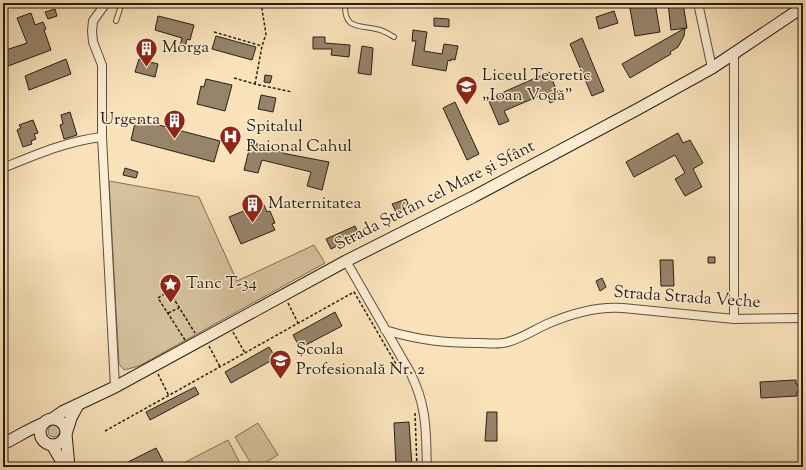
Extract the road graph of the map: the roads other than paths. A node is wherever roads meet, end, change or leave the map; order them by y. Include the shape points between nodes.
1 (106, 3) edge
2 (122, 3) edge
3 (345, 3) edge
4 (698, 3) edge
5 (803, 7) edge
6 (116, 21) dead end
7 (394, 37) dead end
8 (734, 53) junction
9 (712, 68) junction
10 (102, 137) junction
11 (3, 168) edge
12 (346, 261) junction
13 (803, 318) edge
14 (734, 319) junction
15 (385, 330) junction
16 (115, 386) junction
17 (78, 405) junction
18 (48, 421) junction
19 (66, 434) junction
20 (13, 439) junction
21 (48, 443) junction
22 (3, 444) edge
23 (65, 467) edge
24 (69, 467) edge
25 (427, 467) edge

1 - 10 street via 93,20 92,31 93,42 102,65
2 - 6 lane
3 - 7 lane via 344,13 354,25 377,29
4 - 9 street
5 - 8 main road, Strada Ștefan cel Mare și Sfânt
8 - 9 main road, Strada Ștefan cel Mare și Sfânt
8 - 14 street
9 - 12 main road, Strada Ștefan cel Mare și Sfânt via 564,149
10 - 11 street via 82,139
10 - 16 street
12 - 15 street
12 - 16 main road, Strada Ștefan cel Mare și Sfânt
13 - 14 street, Strada Strada Veche
14 - 15 street, Strada Strada Veche via 619,308 596,309 562,318 500,344 445,343
15 - 25 street via 411,374 423,408
16 - 17 main road, Strada Ștefan cel Mare și Sfânt
17 - 18 main road, Strada Ștefan cel Mare și Sfânt
17 - 19 main road
18 - 19 main road via 61,421
18 - 20 main road, Strada Ștefan cel Mare și Sfânt via 29,428
18 - 21 main road via 40,432
19 - 21 main road via 61,442
19 - 24 main road
20 - 21 main road via 32,437
20 - 22 main road
21 - 23 main road

